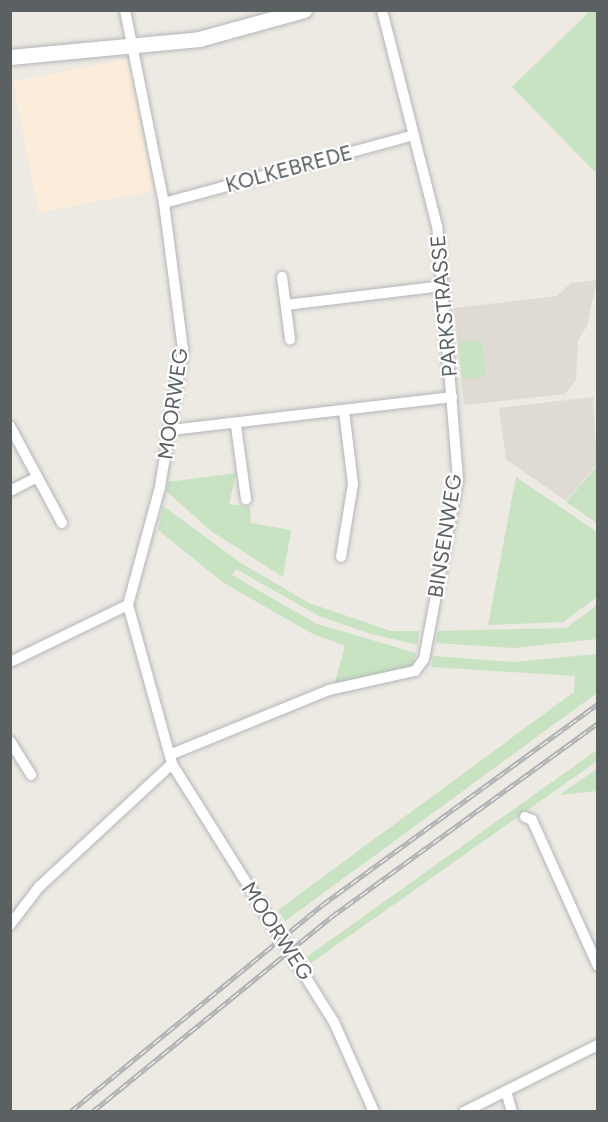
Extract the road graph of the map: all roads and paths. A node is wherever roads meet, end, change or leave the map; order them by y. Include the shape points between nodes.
1 (125, 10) edge
2 (304, 10) edge
3 (382, 10) edge
4 (133, 46) junction
5 (10, 57) edge
6 (414, 135) junction
7 (164, 203) junction
8 (282, 277) dead end
9 (442, 286) junction
10 (286, 305) junction
11 (290, 339) dead end
12 (452, 397) junction
13 (344, 411) junction
14 (10, 426) edge
15 (236, 426) junction
16 (172, 430) junction
17 (36, 478) junction
18 (10, 490) edge
19 (246, 499) dead end
20 (62, 523) dead end
21 (341, 557) dead end
22 (128, 605) junction
23 (10, 662) edge
24 (10, 741) edge
25 (172, 759) junction
26 (31, 775) dead end
27 (525, 817) dead end
28 (13, 916) edge
29 (597, 966) edge
30 (597, 1045) edge
31 (506, 1091) junction
32 (374, 1112) edge
33 (464, 1112) edge
34 (512, 1112) edge

1 - 4 street, MOORWEG
2 - 4 main road via 234,32
3 - 6 street, PARKSTRASSE
4 - 5 main road
4 - 7 street, MOORWEG
6 - 7 street, KOLKEBREDE
6 - 9 street, PARKSTRASSE via 437,226
7 - 16 street, MOORWEG via 183,325
8 - 10 street
9 - 10 street
9 - 12 street, PARKSTRASSE
10 - 11 street
12 - 13 street, PARKSTRASSE
12 - 25 street, BINSENWEG via 458,479 424,659 415,671 329,690
13 - 15 street, PARKSTRASSE
13 - 21 street via 353,484
14 - 17 street
15 - 16 street, PARKSTRASSE
15 - 19 street
16 - 22 street, MOORWEG
17 - 18 street
17 - 20 street
22 - 23 street
22 - 25 street, MOORWEG
24 - 26 street
25 - 28 street
25 - 32 street, MOORWEG via 334,1022
27 - 29 street via 532,820
30 - 31 street
31 - 33 street
31 - 34 street

